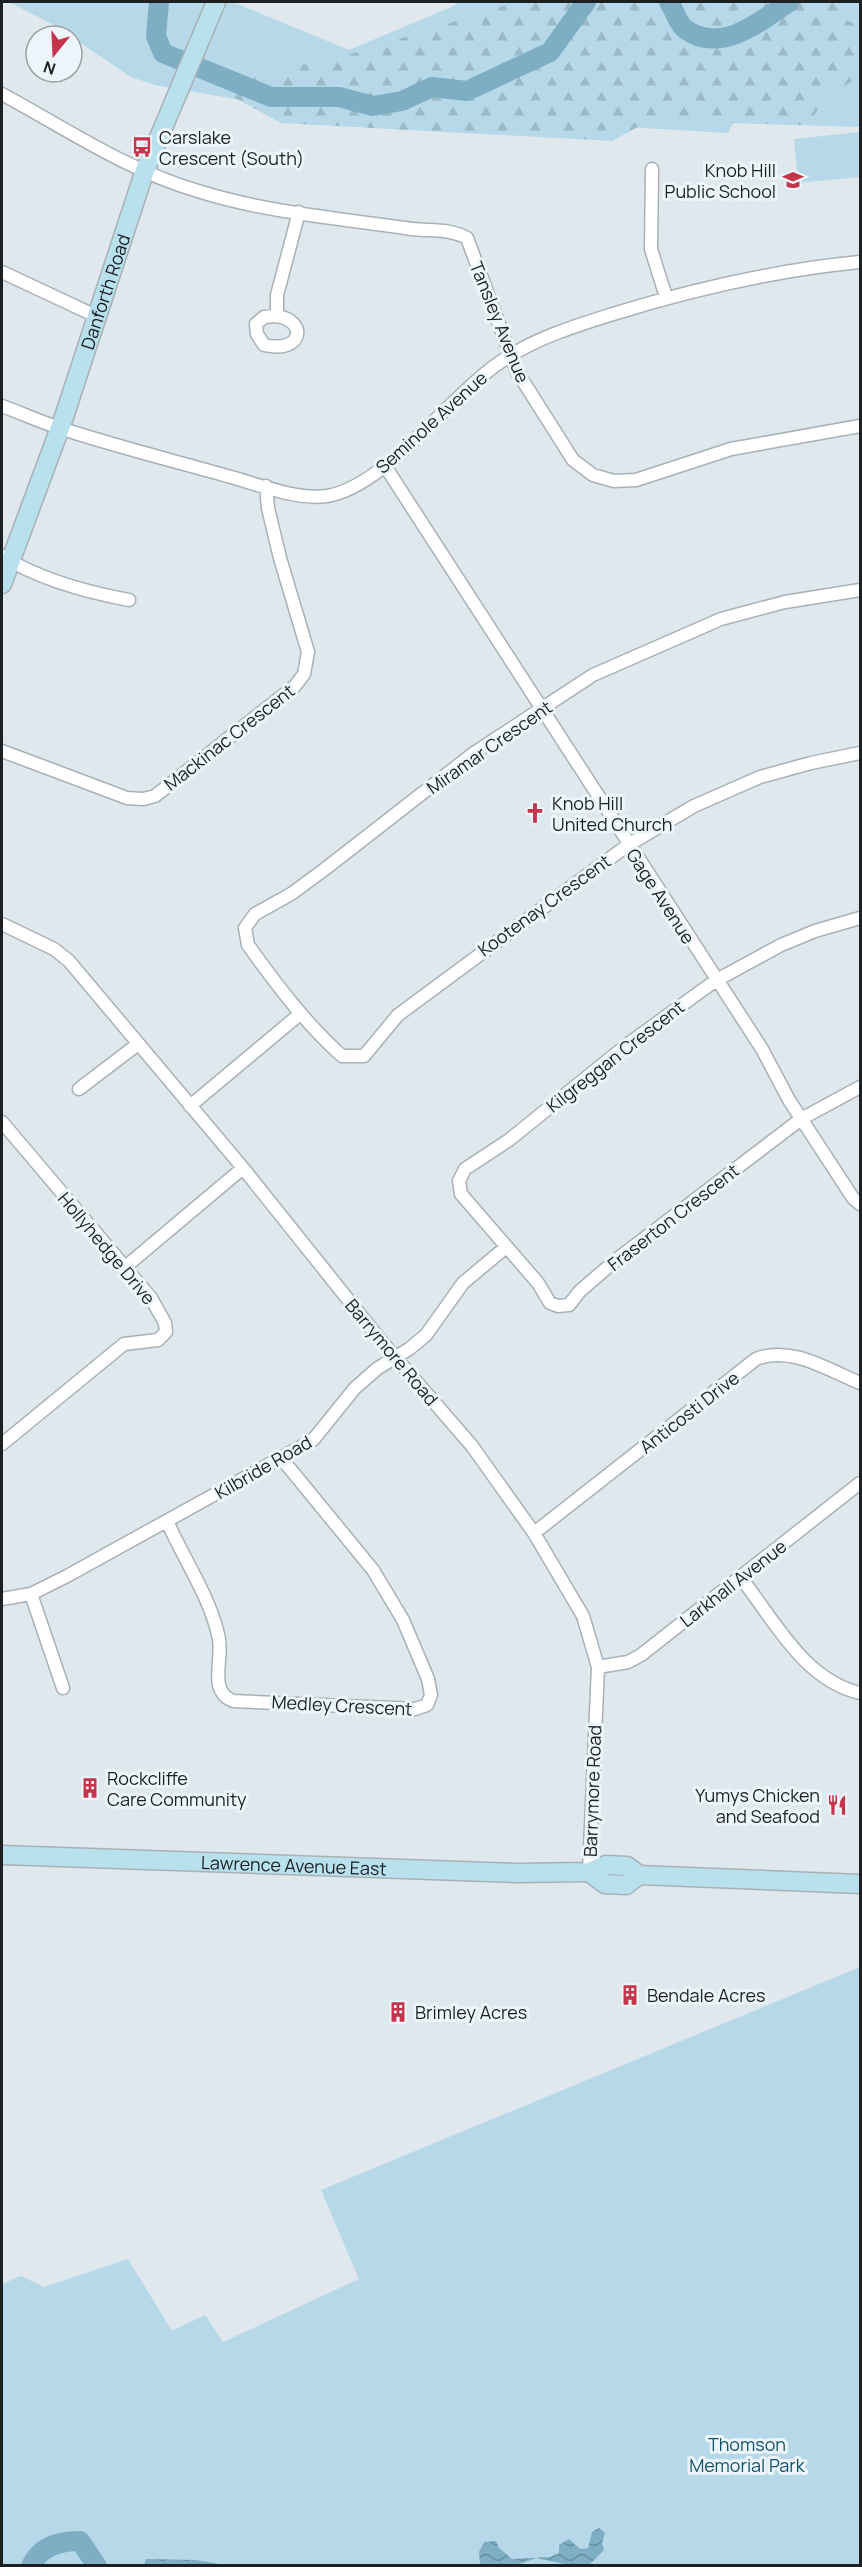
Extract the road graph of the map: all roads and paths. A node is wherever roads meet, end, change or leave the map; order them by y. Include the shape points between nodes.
1 (216, 2) edge
2 (2, 94) edge
3 (652, 169) dead end
4 (144, 172) junction
5 (299, 212) junction
6 (861, 262) edge
7 (2, 272) edge
8 (666, 297) junction
9 (277, 315) dead end
10 (98, 317) junction
11 (511, 355) junction
12 (2, 406) edge
13 (861, 426) edge
14 (60, 428) junction
15 (385, 466) junction
16 (266, 486) junction
17 (6, 559) edge
18 (2, 584) edge
19 (861, 590) edge
20 (129, 600) dead end
21 (541, 708) junction
22 (2, 751) edge
23 (861, 753) edge
24 (628, 845) junction
25 (861, 918) edge
26 (2, 924) edge
27 (715, 981) junction
28 (300, 1014) junction
29 (138, 1044) junction
30 (861, 1087) edge
31 (79, 1089) dead end
32 (190, 1106) junction
33 (801, 1119) junction
34 (2, 1122) edge
35 (243, 1168) junction
36 (861, 1204) edge
37 (506, 1248) junction
38 (124, 1268) junction
39 (394, 1357) junction
40 (861, 1383) edge
41 (2, 1444) edge
42 (282, 1459) junction
43 (861, 1483) edge
44 (167, 1521) junction
45 (534, 1533) junction
46 (741, 1578) junction
47 (31, 1594) junction
48 (2, 1599) edge
49 (598, 1666) junction
50 (63, 1688) dead end
51 (861, 1693) edge
52 (2, 1855) edge
53 (589, 1872) junction
54 (861, 1884) edge

1 - 4 main road, Danforth Road
2 - 4 street, Tansley Avenue
3 - 8 street via 651,249
4 - 5 street, Tansley Avenue via 198,192
4 - 10 main road, Danforth Road
5 - 9 street via 278,295
5 - 11 street, Tansley Avenue via 417,230 447,230 467,238
6 - 8 street, Seminole Avenue via 748,278
7 - 10 street
8 - 11 street, Seminole Avenue via 563,332
10 - 14 main road, Danforth Road
11 - 13 street, Tansley Avenue via 516,370 573,460 603,479 636,480 731,449
11 - 15 street, Seminole Avenue via 493,366
12 - 14 street, Seminole Avenue
14 - 16 street, Seminole Avenue
14 - 17 main road, Danforth Road
15 - 16 street, Seminole Avenue via 360,484 327,496
15 - 21 street, Gage Avenue
16 - 22 street, Mackinac Crescent via 280,558 308,652 304,674 295,686 155,796 143,800 128,798
17 - 18 main road, Danforth Road
17 - 20 street via 30,572
19 - 21 street, Miramar Crescent via 785,602 721,619 593,675
21 - 24 street, Gage Avenue
21 - 28 street, Miramar Crescent via 474,753 319,874 249,919 245,928 248,945
23 - 24 street, Kootenay Crescent via 760,777 693,806
24 - 27 street, Gage Avenue
24 - 28 street, Kootenay Crescent via 440,981 398,1015 364,1056 342,1056
25 - 27 street, Kilgreggan Crescent via 781,945
26 - 29 street, Barrymore Road via 54,949 69,961
27 - 33 street, Gage Avenue via 762,1049
27 - 37 street, Kilgreggan Crescent via 628,1044 509,1140 465,1169 459,1181 461,1194
28 - 32 street
29 - 31 street
29 - 32 street, Barrymore Road
30 - 33 street, Fraserton Crescent
32 - 35 street, Barrymore Road
33 - 36 street, Gage Avenue via 853,1198
33 - 37 street, Fraserton Crescent via 616,1260 569,1305 550,1304 538,1283
34 - 38 street, Hollyhedge Drive
35 - 38 street
35 - 39 street, Barrymore Road
37 - 39 street, Kilbride Road via 463,1283 426,1335
38 - 41 street, Hollyhedge Drive via 156,1305 166,1332 158,1340 124,1344
39 - 42 street, Kilbride Road via 356,1388 313,1440
39 - 45 street, Barrymore Road via 472,1446
40 - 45 street, Anticosti Drive via 790,1355 770,1353 756,1359
42 - 44 street, Kilbride Road
42 - 44 street, Medley Crescent via 373,1570 403,1620 428,1679 431,1695 427,1705 415,1709 233,1701 224,1697 218,1678 219,1640 210,1611
43 - 46 street, Larkhall Avenue
44 - 47 street, Kilbride Road
45 - 49 street, Barrymore Road via 583,1616
46 - 49 street, Larkhall Avenue via 641,1655 628,1662
46 - 51 street via 816,1672 842,1689
47 - 48 street, Kilbride Road
47 - 50 street
49 - 53 street, Barrymore Road
52 - 53 main road, Lawrence Avenue East via 518,1873
53 - 54 main road, Lawrence Avenue East via 605,1884 626,1886 639,1875

